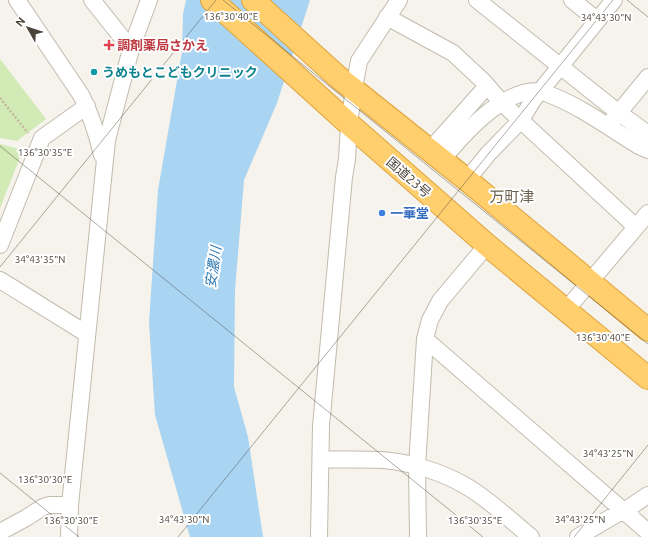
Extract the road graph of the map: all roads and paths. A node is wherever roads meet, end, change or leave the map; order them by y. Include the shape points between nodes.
1 (17, 0) edge
2 (92, 0) edge
3 (149, 0) edge
4 (212, 0) edge
5 (253, 0) edge
6 (399, 0) edge
7 (477, 0) edge
8 (572, 0) edge
9 (614, 0) edge
10 (494, 5) edge
11 (387, 17) junction
12 (597, 20) junction
13 (131, 49) junction
14 (560, 66) junction
15 (648, 77) edge
16 (346, 83) junction
17 (487, 86) junction
18 (540, 91) junction
19 (0, 98) edge
20 (502, 103) junction
21 (87, 106) junction
22 (619, 113) junction
23 (343, 119) junction
24 (521, 120) junction
25 (607, 127) junction
26 (648, 134) edge
27 (33, 139) dead end
28 (648, 150) edge
29 (436, 155) junction
30 (104, 161) junction
31 (467, 180) junction
32 (648, 213) edge
33 (636, 227) junction
34 (0, 245) edge
35 (487, 245) junction
36 (0, 280) edge
37 (589, 282) junction
38 (566, 310) junction
39 (648, 330) edge
40 (87, 334) junction
41 (425, 339) junction
42 (648, 378) edge
43 (321, 459) junction
44 (417, 466) junction
45 (648, 495) edge
46 (70, 505) junction
47 (624, 511) junction
48 (0, 532) edge
49 (648, 532) edge
50 (69, 537) edge
51 (319, 537) edge
52 (418, 537) edge
53 (532, 537) edge
54 (578, 537) edge

1 - 21 street
2 - 13 street
3 - 13 street
4 - 23 highway, 国道23号
5 - 16 highway
6 - 11 street
7 - 10 street
8 - 12 street
9 - 12 street
10 - 14 street
11 - 16 street
11 - 17 street via 453,53
12 - 14 street
13 - 30 street via 107,140
14 - 18 street
14 - 22 street
15 - 22 street
16 - 23 street
16 - 29 highway
17 - 20 street
17 - 29 street
18 - 20 street via 525,92
18 - 24 street
18 - 25 street via 567,102
19 - 27 path
20 - 24 street
20 - 29 street
21 - 30 street
21 - 34 street via 42,138
22 - 25 street
22 - 26 street
23 - 35 highway, 国道23号
23 - 43 street via 347,159 321,426
24 - 31 street
24 - 33 street
25 - 28 street
29 - 31 highway
30 - 40 street
31 - 37 highway
32 - 33 street
33 - 37 street
35 - 38 highway, 国道23号
35 - 41 street via 440,301 430,320
36 - 40 street
37 - 38 street
37 - 39 highway
38 - 42 highway, 国道23号
40 - 46 street
41 - 44 street
41 - 47 street
43 - 44 street via 383,460
43 - 51 street
44 - 52 street
44 - 53 street via 452,478 467,487
45 - 47 street
46 - 48 street via 43,507
46 - 50 street
47 - 49 street
47 - 54 street

